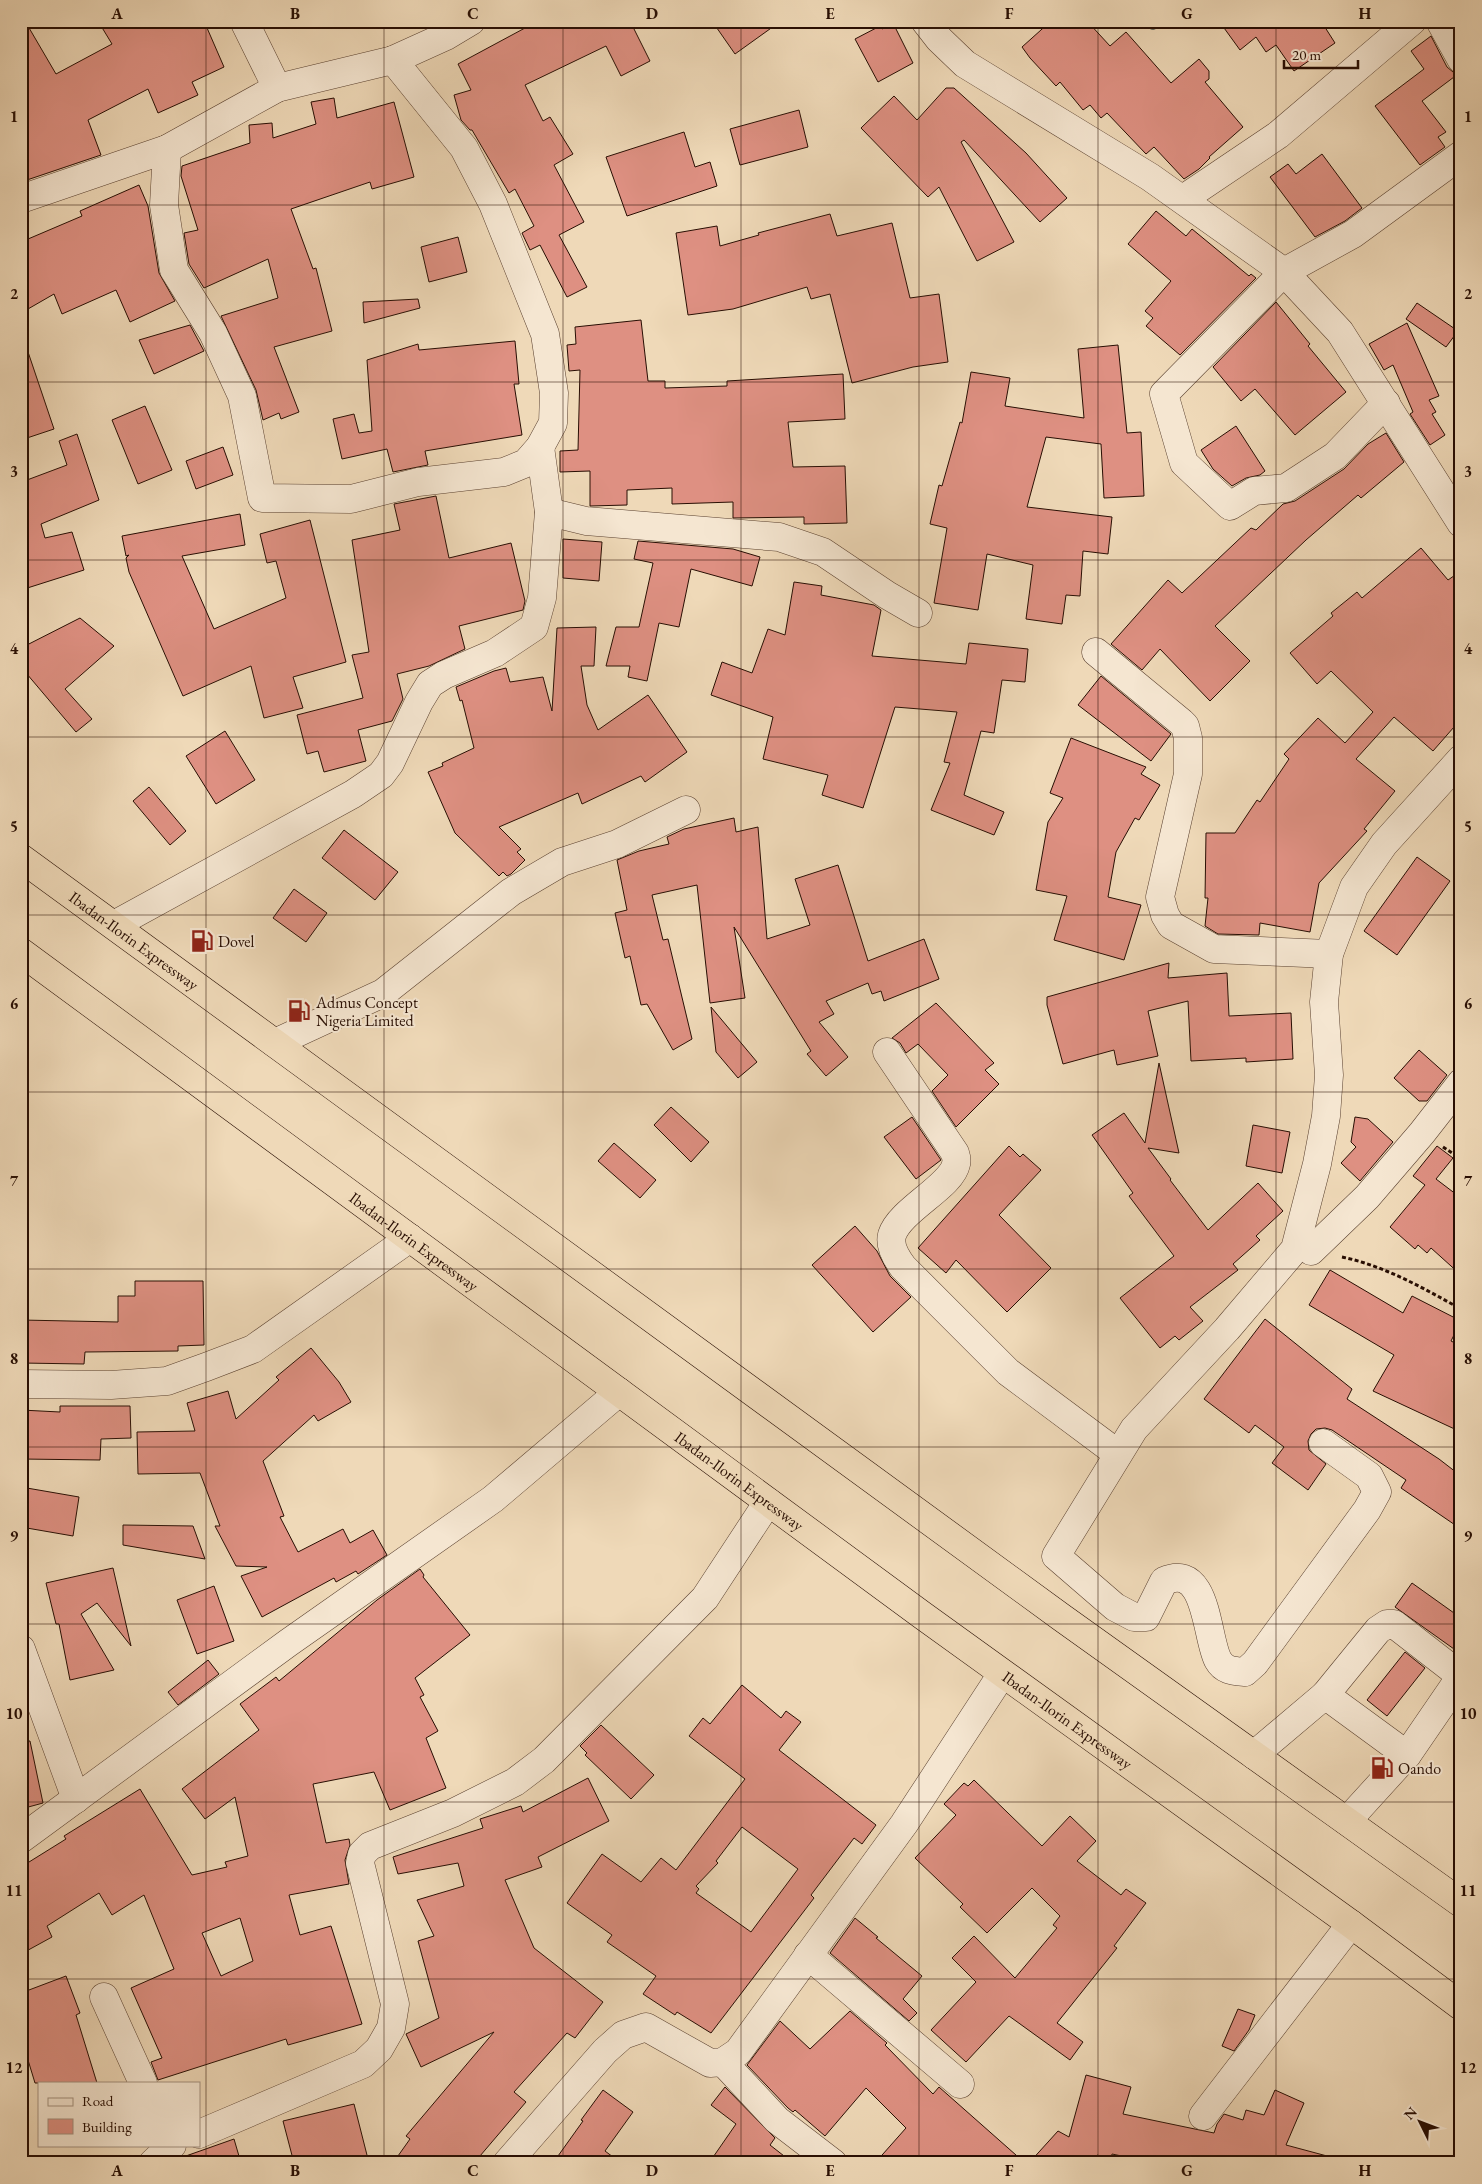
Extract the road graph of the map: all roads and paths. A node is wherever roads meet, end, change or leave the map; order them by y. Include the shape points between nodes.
1 (244, 21) edge
2 (471, 21) edge
3 (925, 21) edge
4 (1412, 21) edge
5 (1440, 21) edge
6 (1461, 59) edge
7 (393, 60) junction
8 (277, 88) junction
9 (167, 149) junction
10 (1461, 155) edge
11 (1183, 199) junction
12 (21, 200) edge
13 (1284, 272) junction
14 (1386, 404) junction
15 (540, 448) junction
16 (549, 512) junction
17 (1461, 523) edge
18 (918, 613) dead end
19 (1096, 652) dead end
20 (1461, 759) edge
21 (686, 810) dead end
22 (21, 858) edge
23 (114, 925) junction
24 (21, 952) edge
25 (1329, 954) junction
26 (276, 1043) junction
27 (887, 1052) dead end
28 (1461, 1083) edge
29 (410, 1238) junction
30 (1311, 1251) joint
31 (1461, 1308) edge
32 (21, 1384) edge
33 (619, 1392) junction
34 (1324, 1443) dead end
35 (1118, 1454) junction
36 (768, 1502) junction
37 (21, 1650) edge
38 (1002, 1674) junction
39 (1325, 1695) junction
40 (1254, 1755) junction
41 (1407, 1755) junction
42 (76, 1799) junction
43 (1347, 1821) junction
44 (21, 1839) edge
45 (1461, 1903) edge
46 (1351, 1924) junction
47 (808, 1955) junction
48 (104, 1997) dead end
49 (1461, 2006) edge
50 (723, 2062) junction
51 (143, 2082) edge
52 (960, 2084) dead end
53 (1203, 2116) dead end
54 (200, 2134) edge
55 (170, 2146) edge
56 (153, 2163) edge
57 (507, 2163) edge
58 (833, 2163) edge

1 - 8 street
2 - 7 street
3 - 11 street via 965,64
4 - 11 street via 1278,135
5 - 6 street
7 - 8 street
7 - 15 street via 464,148 493,204 545,334 554,393 553,423
8 - 9 street
9 - 12 street
9 - 15 street via 164,205 174,270 213,333 242,396 262,498 351,499 418,482 504,472 526,463
10 - 13 street via 1354,234
11 - 13 street
13 - 14 street via 1340,332
13 - 14 street via 1164,394 1184,463 1230,506 1254,491 1286,488 1335,456
14 - 17 street
15 - 16 street
16 - 18 street via 586,521 779,537 823,552
16 - 23 street via 542,598 534,627 495,652 430,684 390,763 380,776 353,794
19 - 25 street via 1181,722 1186,730 1188,774 1160,898 1171,925 1214,949
20 - 25 street via 1396,830 1354,888
21 - 26 street via 617,844 562,862 511,892 383,993
22 - 23 highway, Ibadan-Ilorin Expressway
23 - 26 highway, Ibadan-Ilorin Expressway
24 - 29 highway, Ibadan-Ilorin Expressway
25 - 35 street via 1324,1002 1329,1074 1326,1116 1295,1249 1227,1329 1134,1429
26 - 40 highway, Ibadan-Ilorin Expressway
27 - 35 street via 955,1153 956,1165 950,1176 899,1222 891,1236 894,1253 903,1267 1008,1372
28 - 30 street via 1367,1197
29 - 32 street via 253,1349 206,1367 167,1381 112,1385
29 - 33 highway, Ibadan-Ilorin Expressway
30 - 31 path via 1366,1264 1407,1280
33 - 36 highway, Ibadan-Ilorin Expressway
33 - 42 street via 493,1499 288,1643
34 - 35 street via 1369,1476 1377,1492 1255,1663 1245,1672 1229,1670 1218,1661 1198,1591 1189,1582 1180,1578 1164,1581 1146,1617 1134,1617 1115,1607 1056,1556
36 - 38 highway, Ibadan-Ilorin Expressway
36 - 54 street via 705,1598 544,1760 515,1782 453,1813 370,1846 362,1854 360,1863 395,2004 391,2028 379,2049 363,2064
37 - 42 street
38 - 46 highway, Ibadan-Ilorin Expressway
38 - 47 street via 904,1824
39 - 40 street
39 - 41 street
39 - 41 street via 1378,1630 1394,1624 1452,1668 1457,1676 1456,1685
40 - 43 highway, Ibadan-Ilorin Expressway
41 - 43 street
42 - 44 street
43 - 45 highway, Ibadan-Ilorin Expressway
46 - 49 highway, Ibadan-Ilorin Expressway
46 - 53 street
47 - 50 street via 738,2052
47 - 52 street
48 - 51 street
50 - 57 street via 710,2063 646,2027 623,2035 605,2051
50 - 58 street via 776,2120
55 - 56 street

